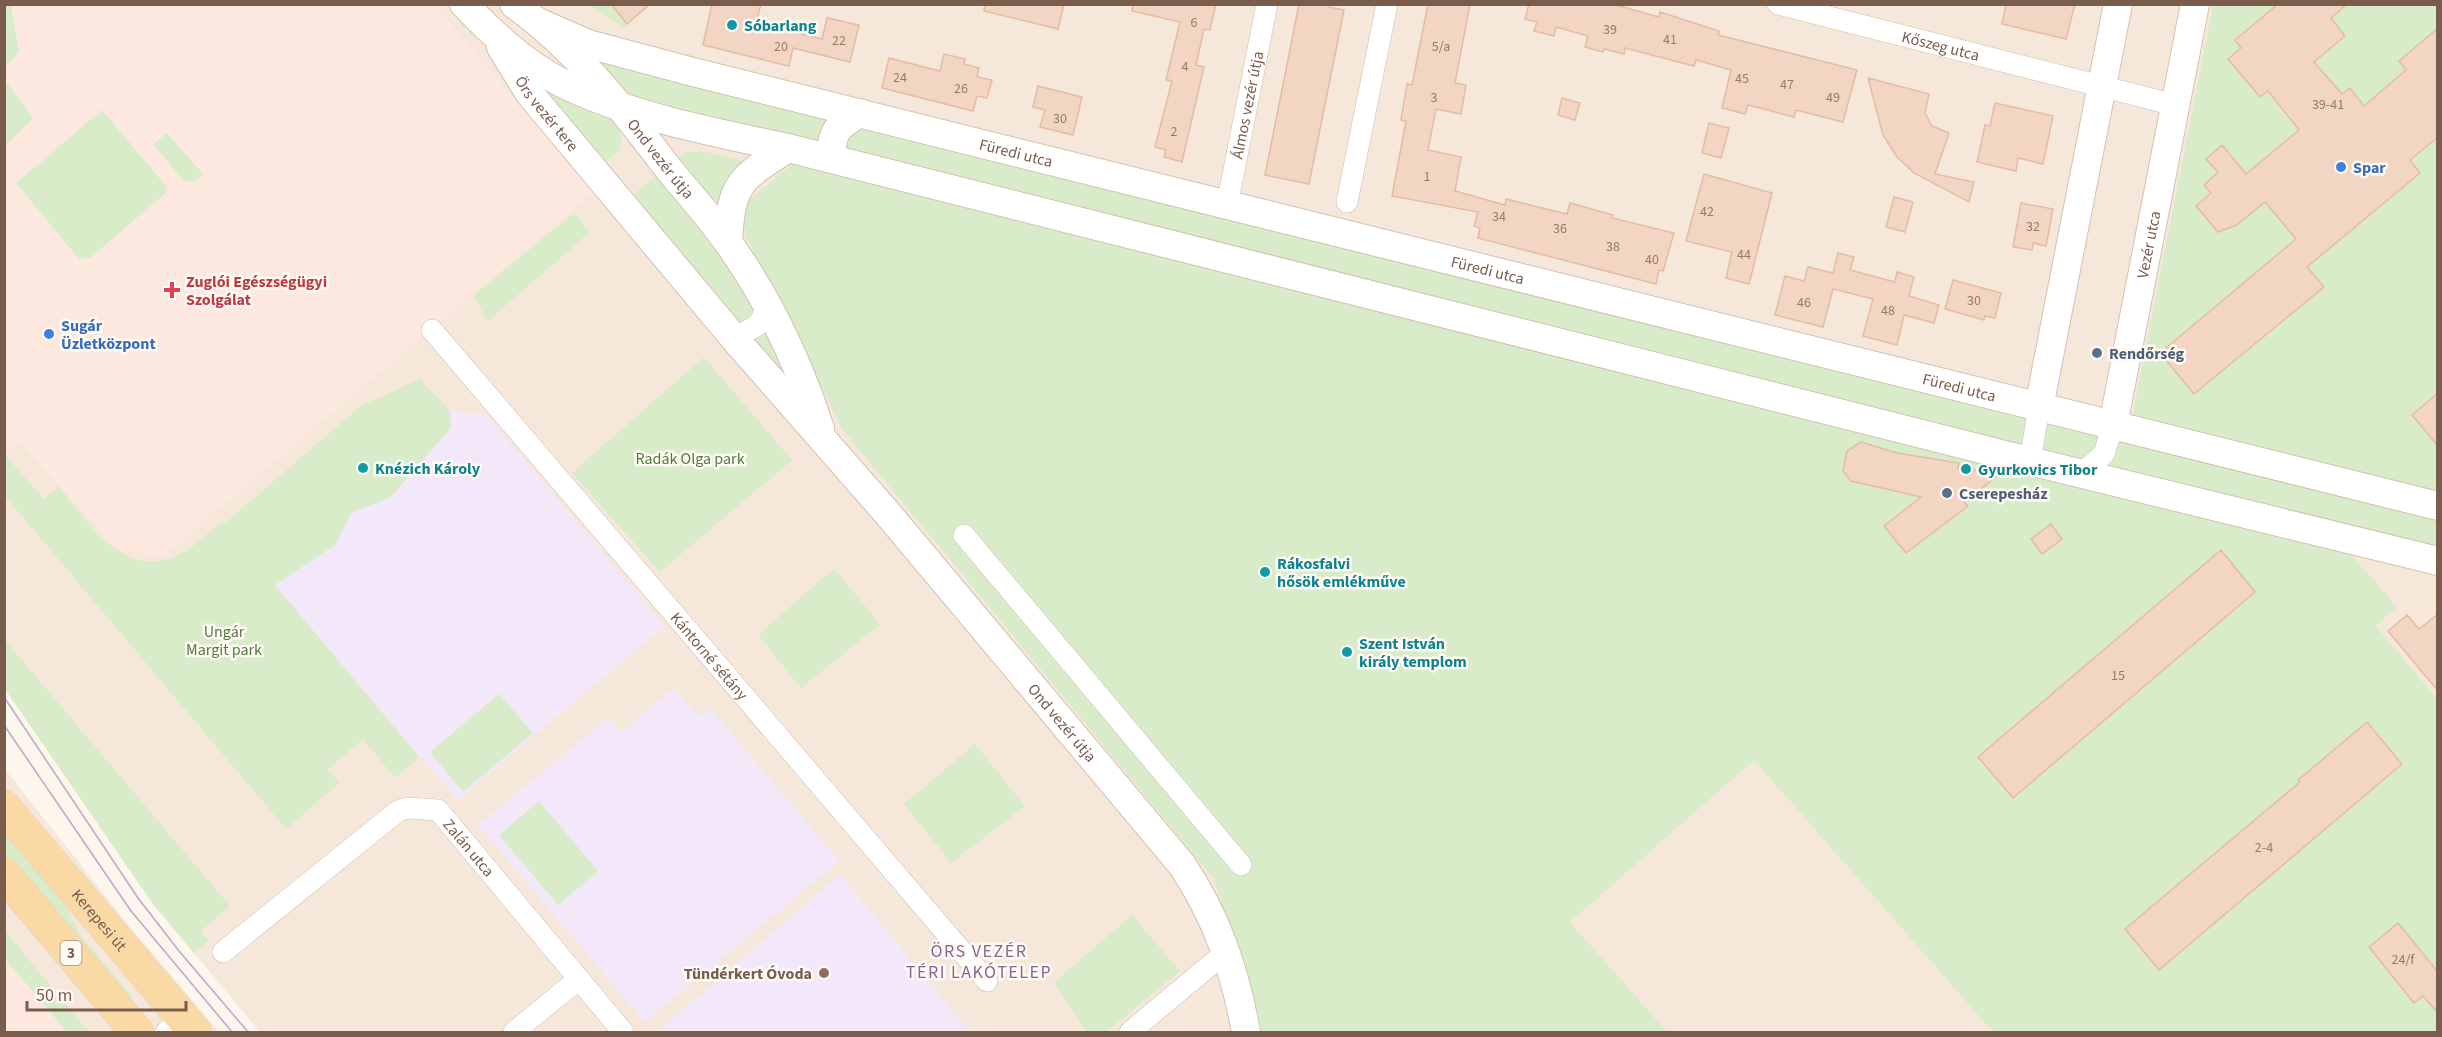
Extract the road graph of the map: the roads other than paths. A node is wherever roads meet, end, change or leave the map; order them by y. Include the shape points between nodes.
1 (464, 4) edge
2 (514, 4) edge
3 (1267, 4) edge
4 (1387, 4) edge
5 (1778, 4) edge
6 (2118, 4) edge
7 (2195, 4) edge
8 (540, 23) junction
9 (494, 35) junction
10 (2102, 88) junction
11 (618, 104) junction
12 (2175, 105) junction
13 (860, 113) junction
14 (788, 148) junction
15 (831, 158) junction
16 (607, 186) joint
17 (1347, 202) dead end
18 (1227, 205) junction
19 (728, 242) junction
20 (768, 307) junction
21 (432, 330) dead end
22 (734, 338) junction
23 (2039, 407) junction
24 (2113, 425) junction
25 (824, 443) junction
26 (2030, 461) junction
27 (2082, 473) junction
28 (2438, 506) edge
29 (964, 535) dead end
30 (2438, 561) edge
31 (4, 807) edge
32 (1241, 865) dead end
33 (4, 874) edge
34 (1227, 951) junction
35 (223, 952) dead end
36 (579, 979) junction
37 (987, 981) dead end
38 (181, 1028) edge
39 (137, 1032) edge
40 (514, 1032) edge
41 (622, 1032) edge
42 (1130, 1032) edge
43 (1246, 1032) edge

1 - 9 main road, Örs vezér tere
2 - 8 main road
3 - 18 street, Álmos vezér útja
4 - 17 street
5 - 10 street, Kőszeg utca
6 - 10 main road
7 - 12 main road, Vezér utca
8 - 11 main road, Ond vezér útja
8 - 13 main road, Füredi utca via 588,44
9 - 11 main road, Örs vezér tere via 561,82
9 - 16 main road, Örs vezér tere via 530,94
10 - 12 street, Kőszeg utca
10 - 23 main road
11 - 14 main road via 705,130
11 - 19 main road, Ond vezér útja
12 - 24 main road, Vezér utca
13 - 15 main road via 833,134
13 - 18 main road, Füredi utca
14 - 15 main road
14 - 19 main road via 745,177 736,188 729,212
15 - 26 main road
16 - 22 main road, Ond vezér útja
18 - 23 main road, Füredi utca
19 - 20 main road, Ond vezér útja
20 - 22 street via 758,325
20 - 25 main road, Ond vezér útja via 806,387
21 - 37 street, Kántorné sétány
22 - 25 main road, Ond vezér útja
23 - 24 main road, Füredi utca
23 - 26 street
24 - 27 street, Vezér utca via 2104,454
24 - 28 main road, Füredi utca
25 - 34 main road, Ond vezér útja via 1182,865 1201,893
26 - 27 main road
27 - 30 main road
29 - 32 street
31 - 38 main road, Kerepesi út
33 - 39 main road, 3
34 - 42 street
34 - 43 main road, Ond vezér útja
35 - 36 street, Zalán utca via 398,811 425,809 438,810 451,824
36 - 40 street
36 - 41 street, Zalán utca

